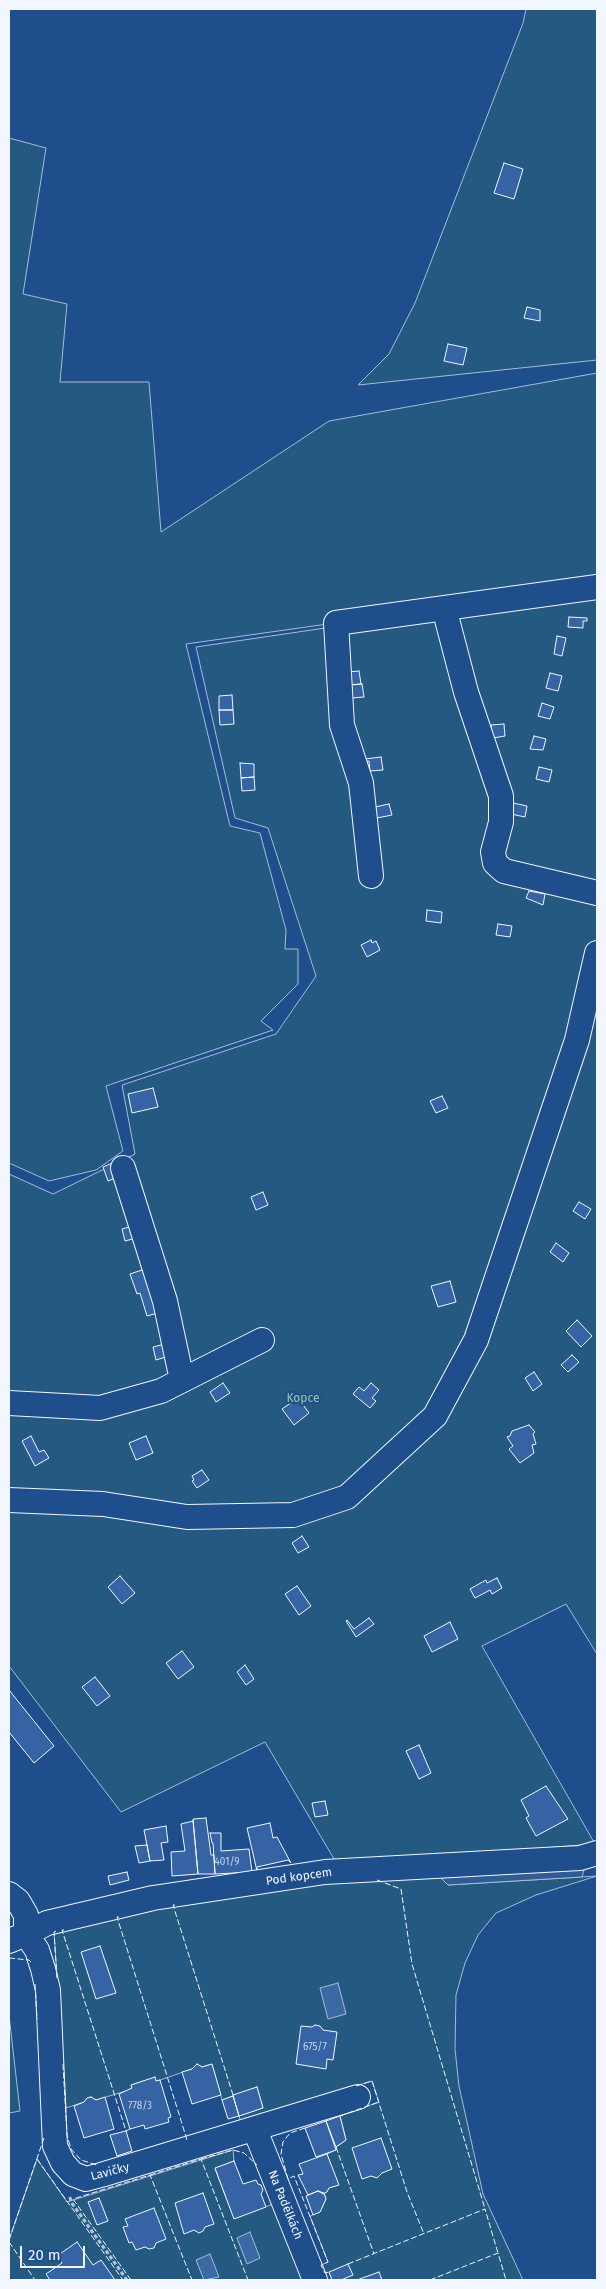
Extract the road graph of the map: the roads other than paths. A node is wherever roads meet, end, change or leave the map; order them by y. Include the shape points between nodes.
1 (597, 587) edge
2 (444, 608) junction
3 (371, 876) dead end
4 (597, 893) edge
5 (597, 953) edge
6 (123, 1168) dead end
7 (262, 1340) dead end
8 (182, 1380) junction
9 (9, 1403) edge
10 (9, 1500) edge
11 (597, 1853) edge
12 (9, 1894) edge
13 (18, 1938) edge
14 (358, 2097) dead end
15 (255, 2130) junction
16 (315, 2280) edge

1 - 2 street
2 - 3 street via 336,623 342,725 361,783
2 - 4 street via 466,692 501,796 501,822 493,852 495,864 504,871
5 - 10 street via 577,1040 476,1340 435,1416 347,1497 293,1515 186,1517 103,1504
6 - 8 street via 165,1300
7 - 8 street
8 - 9 street via 161,1391 100,1408
11 - 13 street, Pod kopcem via 580,1858 325,1872 153,1898 47,1923
12 - 13 street via 18,1901 26,1915
13 - 15 street, Lavičky via 37,1950 48,1990 54,2146 73,2174 86,2179
14 - 15 street, Lavičky
15 - 16 street, Na Padělkách

